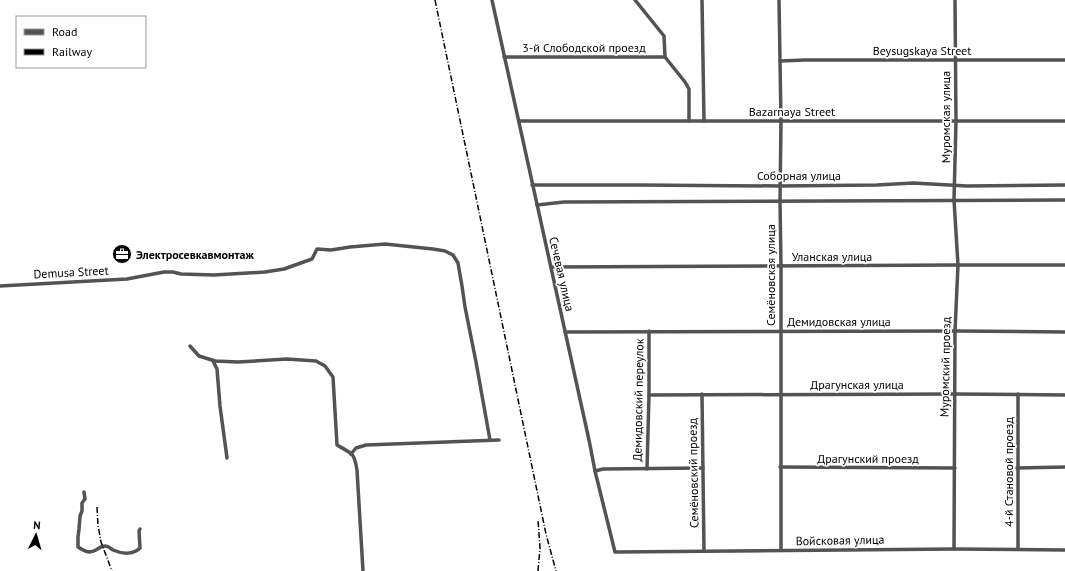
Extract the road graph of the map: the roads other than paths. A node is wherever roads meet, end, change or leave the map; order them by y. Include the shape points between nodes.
1 (492, 0) edge
2 (636, 0) edge
3 (702, 0) edge
4 (779, 0) edge
5 (955, 0) edge
6 (504, 57) junction
7 (665, 57) junction
8 (1065, 60) edge
9 (780, 61) junction
10 (955, 61) junction
11 (519, 121) junction
12 (689, 121) junction
13 (704, 121) junction
14 (781, 121) junction
15 (956, 121) junction
16 (1065, 121) edge
17 (532, 185) junction
18 (955, 185) junction
19 (1065, 185) edge
20 (780, 186) junction
21 (954, 200) junction
22 (1065, 200) edge
23 (780, 201) junction
24 (537, 205) junction
25 (958, 265) junction
26 (1065, 265) edge
27 (781, 266) junction
28 (550, 267) junction
29 (0, 286) edge
30 (649, 331) junction
31 (780, 331) junction
32 (955, 331) junction
33 (565, 332) junction
34 (1065, 332) edge
35 (190, 346) dead end
36 (213, 361) junction
37 (702, 394) junction
38 (780, 394) junction
39 (955, 394) junction
40 (1018, 394) junction
41 (649, 395) junction
42 (1065, 395) edge
43 (490, 440) junction
44 (499, 440) dead end
45 (351, 454) junction
46 (227, 458) dead end
47 (780, 467) junction
48 (1065, 467) edge
49 (703, 468) junction
50 (955, 468) junction
51 (1017, 468) junction
52 (647, 469) junction
53 (595, 471) junction
54 (84, 492) dead end
55 (140, 529) dead end
56 (954, 549) junction
57 (781, 550) junction
58 (1018, 550) junction
59 (1065, 550) edge
60 (704, 551) junction
61 (615, 552) joint
62 (363, 571) edge

1 - 6 street, Сечевая улица
2 - 7 street via 664,36
3 - 13 street
4 - 9 street, Семёновская улица
5 - 10 street, Муромская улица
6 - 7 street, 3-й Слободской проезд
6 - 11 street, Сечевая улица
7 - 12 street via 690,89
8 - 10 street, Beysugskaya Street
9 - 10 street, Beysugskaya Street
9 - 14 street, Семёновская улица
10 - 15 street, Муромская улица
11 - 12 street, Bazarnaya Street
11 - 17 street, Сечевая улица
12 - 13 street, Bazarnaya Street
13 - 14 street, Bazarnaya Street
14 - 15 street, Bazarnaya Street
14 - 20 street, Семёновская улица
15 - 16 street, Bazarnaya Street
15 - 18 street, Муромская улица
17 - 20 street, Соборная улица
17 - 24 street, Сечевая улица
18 - 19 street, Соборная улица
18 - 20 street, Соборная улица via 913,183
18 - 21 street, Муромский проезд
20 - 23 street, Семёновская улица
21 - 22 street
21 - 23 street
21 - 25 street, Муромский проезд
23 - 24 street via 564,202
23 - 27 street, Семёновская улица
24 - 28 street, Сечевая улица
25 - 26 street, Уланская улица
25 - 27 street, Уланская улица
25 - 32 street, Муромский проезд
27 - 28 street, Уланская улица
27 - 31 street, Семёновская улица
28 - 33 street, Сечевая улица
29 - 43 street, Demusa Street via 127,279 164,272 214,275 265,272 284,269 312,259 317,249 331,250 385,244 445,251 453,255 458,263
30 - 31 street, Демидовская улица
30 - 33 street, Демидовская улица
30 - 41 street, Демидовский переулок
31 - 32 street, Демидовская улица
31 - 38 street, Семёновская улица
32 - 34 street, Демидовская улица
32 - 39 street, Муромский проезд
33 - 53 street, Сечевая улица
35 - 36 street via 199,356
36 - 45 street via 287,359 316,361 325,366 333,377 337,446
36 - 46 street via 217,368
37 - 38 street, Драгунская улица
37 - 41 street, Драгунская улица
37 - 49 street, Семёновский проезд
38 - 39 street, Драгунская улица
38 - 47 street, Семёновская улица
39 - 40 street, Драгунская улица
39 - 50 street, Муромский проезд
40 - 42 street, Драгунская улица
40 - 51 street, 4-й Становой проезд
41 - 52 street, Демидовский переулок
43 - 44 street
43 - 45 street via 366,445 356,448
45 - 62 street via 355,458 357,470
47 - 50 street, Драгунский проезд
47 - 57 street, Семёновская улица
48 - 51 street
49 - 52 street
49 - 60 street, Семёновский проезд
50 - 56 street, Муромский проезд
51 - 58 street, 4-й Становой проезд
52 - 53 street
53 - 61 street, Сечевая улица
54 - 55 street via 85,500 82,503 78,537 78,547 83,551 90,552 105,546 118,552 137,551 140,548
56 - 57 street, Войсковая улица
56 - 58 street, Войсковая улица
57 - 60 street, Войсковая улица
58 - 59 street, Войсковая улица
60 - 61 street, Войсковая улица

